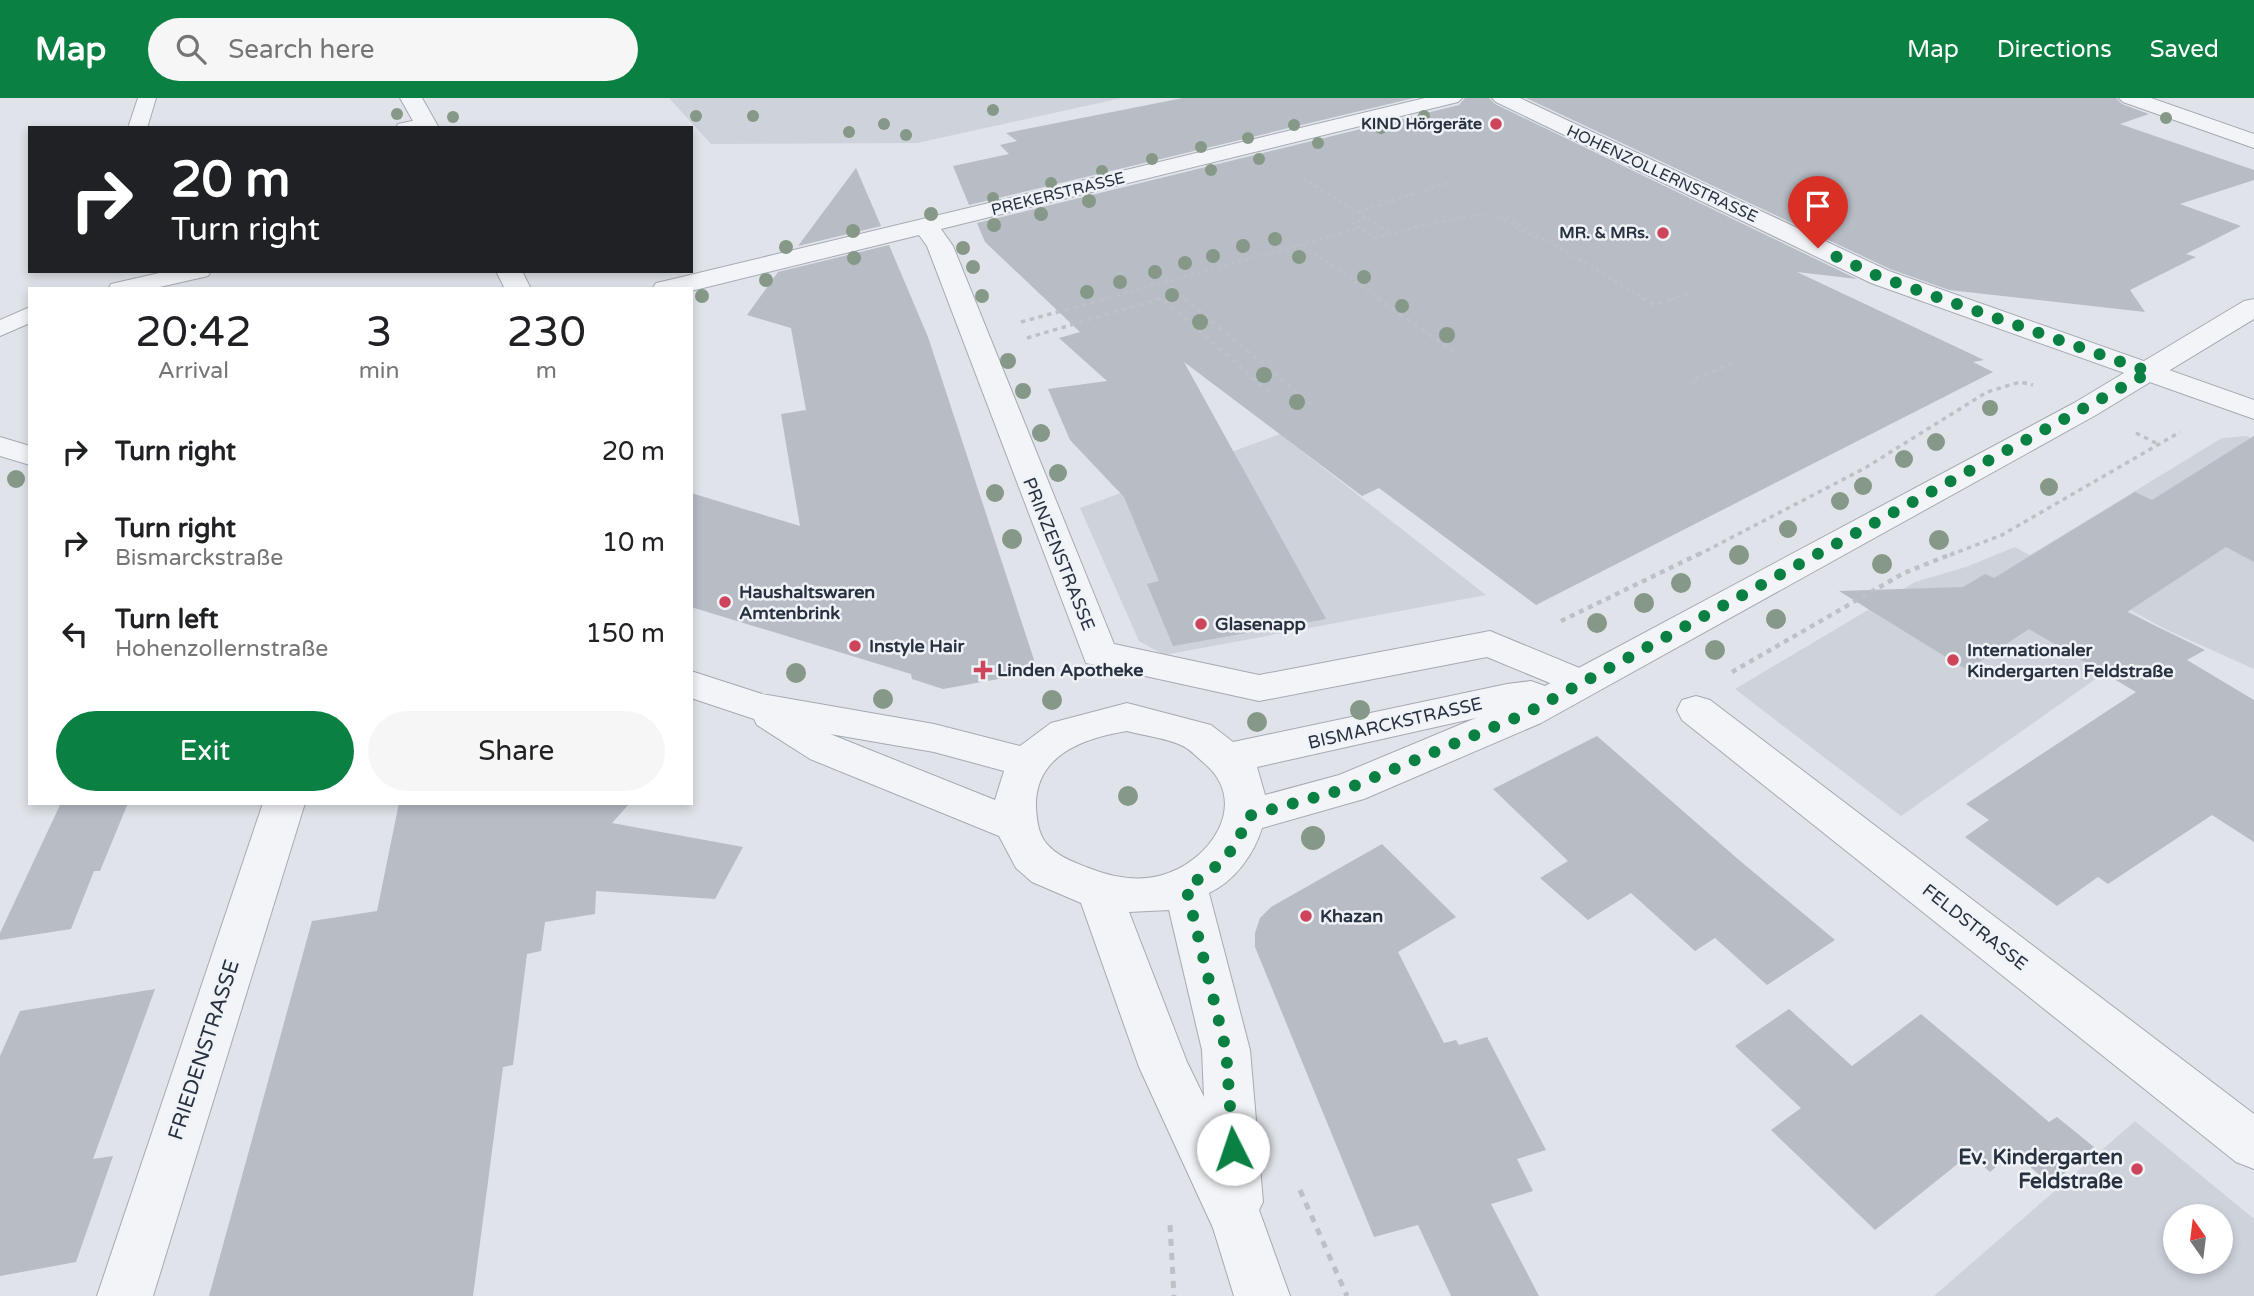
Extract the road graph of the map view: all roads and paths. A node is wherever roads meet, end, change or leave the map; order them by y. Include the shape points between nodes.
1 (147, 98) edge
2 (411, 98) edge
3 (1451, 98) edge
4 (1503, 98) edge
5 (2130, 98) edge
6 (138, 126) edge
7 (420, 126) edge
8 (2254, 141) edge
9 (1253, 146) junction
10 (1448, 183) dead end
11 (1357, 212) junction
12 (1506, 217) dead end
13 (1367, 219) junction
14 (926, 226) junction
15 (1361, 228) junction
16 (1391, 234) junction
17 (1548, 241) junction
18 (1303, 244) junction
19 (191, 273) edge
20 (1165, 282) junction
21 (128, 287) edge
22 (673, 287) edge
23 (1690, 293) dead end
24 (2254, 307) edge
25 (28, 315) edge
26 (0, 329) edge
27 (975, 342) junction
28 (1454, 352) dead end
29 (1732, 363) dead end
30 (2150, 372) junction
31 (2024, 380) dead end
32 (1695, 385) dead end
33 (1269, 391) dead end
34 (1313, 406) dead end
35 (2254, 411) edge
36 (2128, 429) dead end
37 (0, 446) edge
38 (28, 455) edge
39 (1559, 622) dead end
40 (1724, 676) dead end
41 (693, 685) edge
42 (1571, 688) junction
43 (759, 707) junction
44 (1696, 710) dead end
45 (1230, 758) junction
46 (1029, 763) junction
47 (283, 805) edge
48 (1248, 816) junction
49 (1014, 825) junction
50 (1186, 887) junction
51 (1100, 894) junction
52 (2254, 1144) edge
53 (1238, 1223) junction
54 (1318, 1225) dead end
55 (125, 1296) edge
56 (1262, 1296) edge
57 (1347, 1296) edge

1 - 6 lane
2 - 7 street
3 - 9 street, PREKERSTRASSE
4 - 30 street, HOHENZOLLERNSTRASSE via 1880,277
5 - 8 street
9 - 11 path
9 - 14 street, PREKERSTRASSE
10 - 11 path
11 - 13 path
12 - 17 path
13 - 15 path via 1352,223
13 - 16 path
14 - 22 street, PREKERSTRASSE
14 - 27 street, PRINZENSTRASSE via 940,246
15 - 16 path via 1376,238
15 - 18 path
16 - 17 path via 1491,215 1530,239
17 - 23 path via 1654,305
18 - 20 path
18 - 28 path
19 - 21 lane
20 - 27 path via 1000,327
20 - 34 path
24 - 30 street, BISMARCKSTRASSE
25 - 26 lane
27 - 33 path via 1161,299
27 - 42 street, PRINZENSTRASSE via 1099,654 1259,688 1490,644
29 - 32 path via 1692,380
30 - 35 street, HOHENZOLLERNSTRASSE
30 - 42 street, BISMARCKSTRASSE
31 - 39 path via 1996,387 1905,444 1737,535
36 - 40 path via 2158,444 2002,536 1904,573
37 - 38 street
41 - 43 street
42 - 45 street, BISMARCKSTRASSE
42 - 48 street, BISMARCKSTRASSE via 1527,713 1349,788
43 - 46 street via 934,738
43 - 49 street via 824,749
44 - 52 street, FELDSTRASSE
45 - 46 street via 1202,735 1166,722 1127,717 1089,723 1054,738
45 - 48 street via 1245,786
46 - 49 street via 1015,790
47 - 55 street, FRIEDENSTRASSE
48 - 50 street via 1238,844 1217,868
49 - 51 street via 1042,866 1069,884
50 - 51 street via 1144,897
50 - 53 street via 1226,1050
51 - 53 street via 1164,1067
53 - 56 street
54 - 57 path

